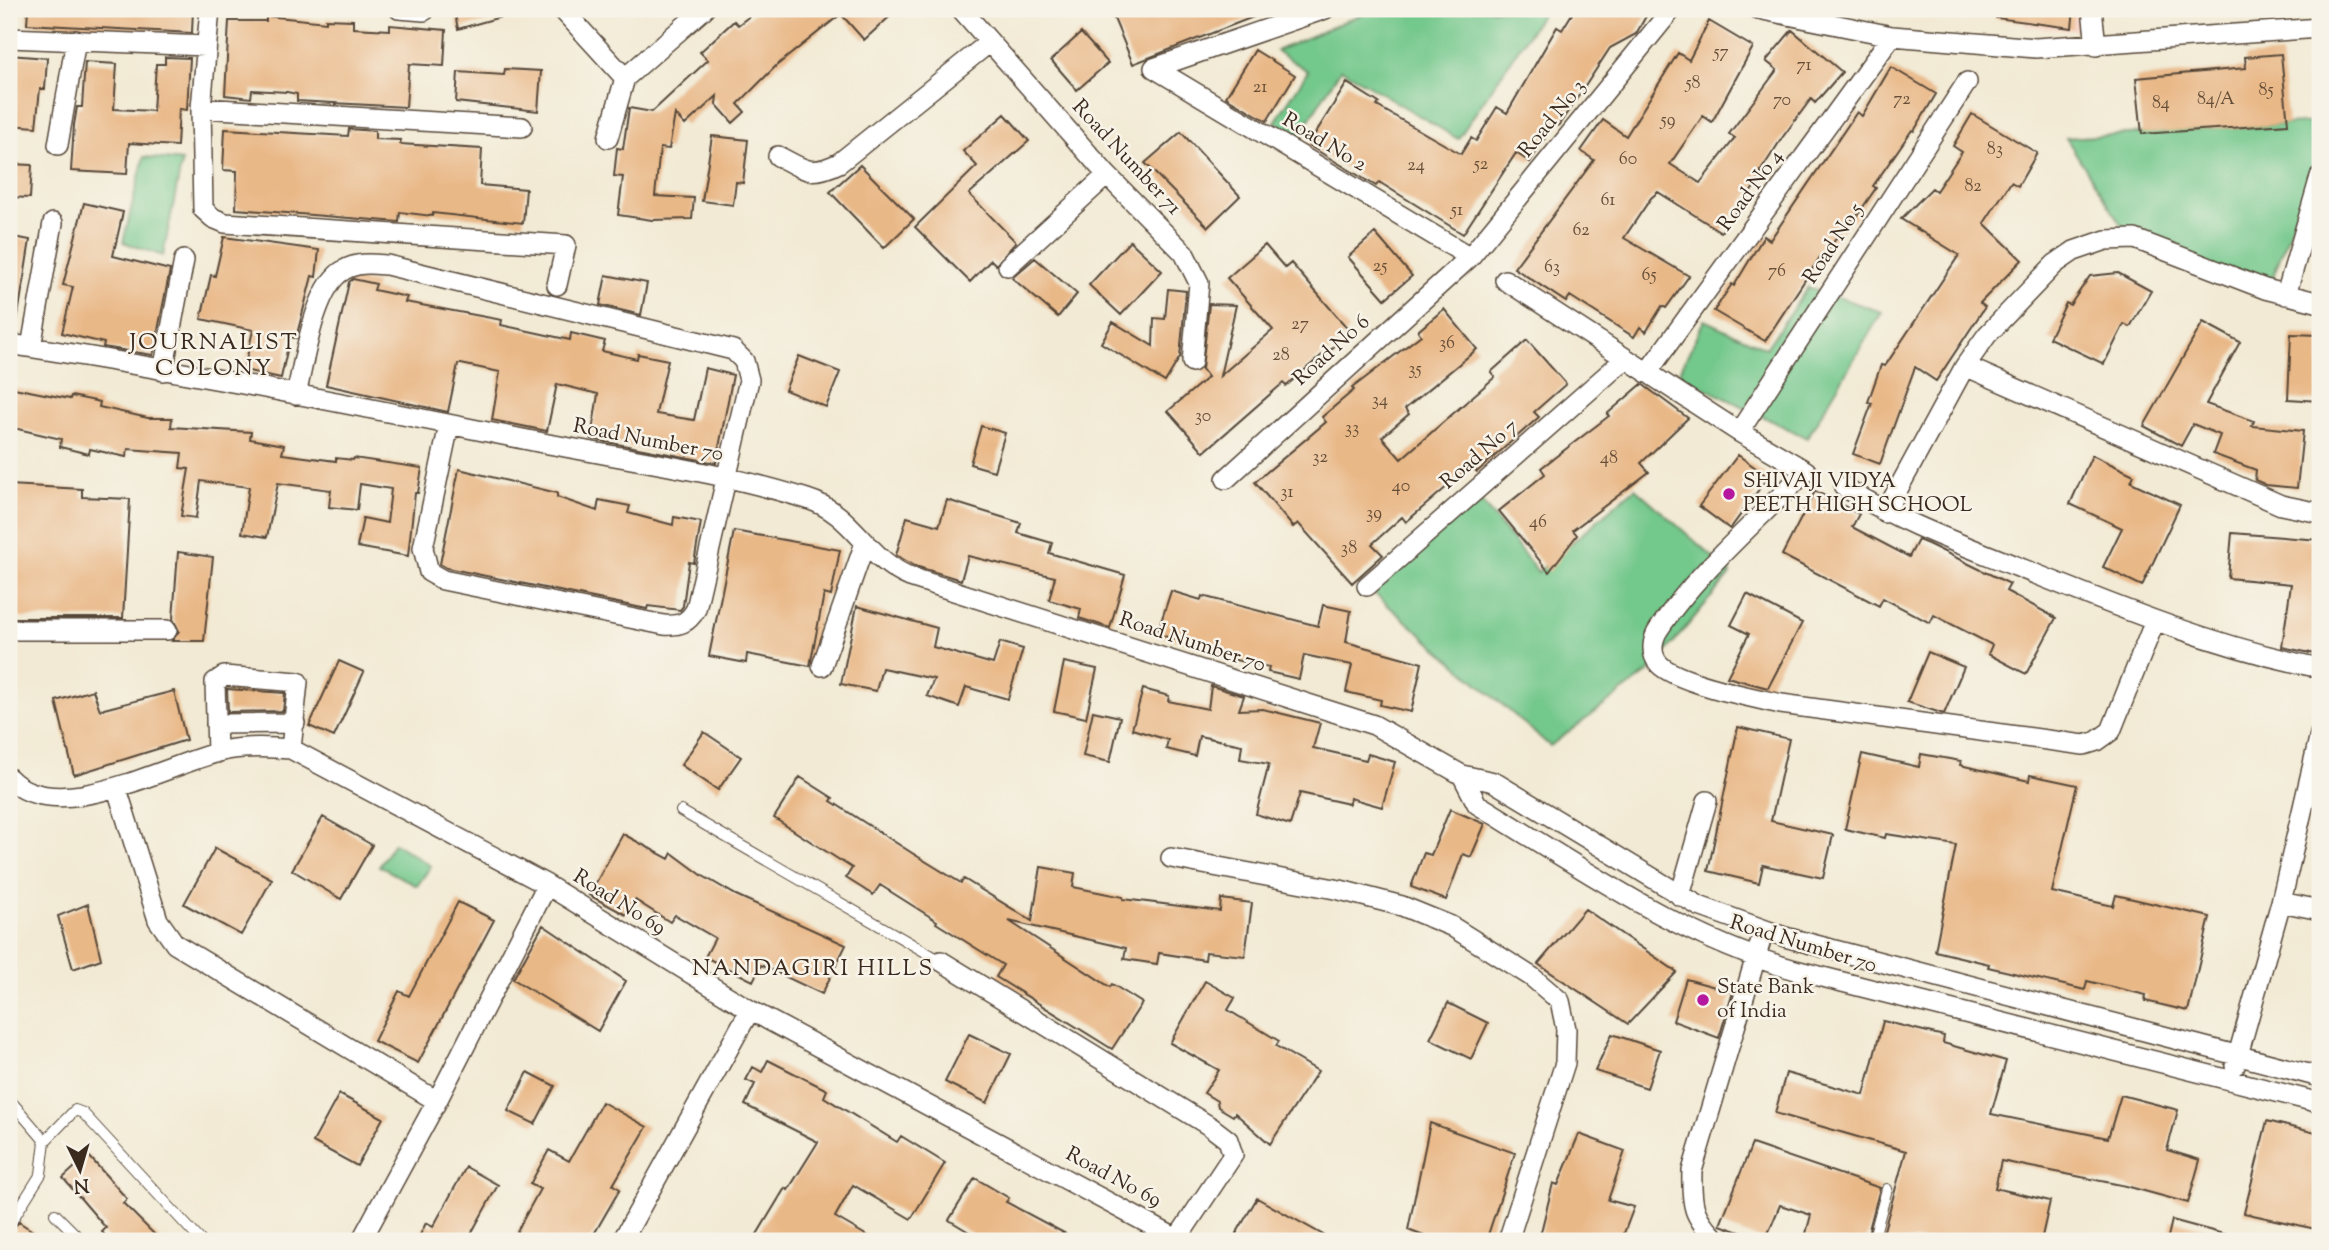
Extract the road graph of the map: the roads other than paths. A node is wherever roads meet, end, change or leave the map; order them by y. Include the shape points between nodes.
1 (210, 9) edge
2 (399, 9) edge
3 (562, 9) edge
4 (704, 9) edge
5 (961, 9) edge
6 (1325, 9) edge
7 (1672, 9) edge
8 (1758, 9) edge
9 (2092, 9) edge
10 (424, 11) dead end
11 (2320, 28) edge
12 (1892, 36) junction
13 (9, 38) edge
14 (76, 40) junction
15 (990, 42) junction
16 (206, 46) junction
17 (2096, 46) junction
18 (625, 79) junction
19 (1967, 82) dead end
20 (201, 108) junction
21 (522, 127) dead end
22 (608, 138) dead end
23 (58, 145) dead end
24 (778, 156) dead end
25 (1107, 175) junction
26 (2320, 177) edge
27 (53, 223) dead end
28 (1470, 257) junction
29 (184, 260) dead end
30 (1008, 266) dead end
31 (1505, 280) dead end
32 (557, 285) dead end
33 (2286, 295) junction
34 (2320, 303) edge
35 (9, 344) edge
36 (31, 347) junction
37 (1625, 359) junction
38 (1192, 362) dead end
39 (1965, 366) junction
40 (163, 371) junction
41 (1647, 373) junction
42 (296, 395) junction
43 (449, 425) junction
44 (1739, 432) junction
45 (1226, 479) dead end
46 (726, 480) junction
47 (1844, 487) dead end
48 (1885, 513) junction
49 (2320, 513) edge
50 (865, 543) junction
51 (1367, 586) dead end
52 (2154, 622) junction
53 (9, 630) edge
54 (167, 630) dead end
55 (822, 666) dead end
56 (2320, 668) edge
57 (295, 723) junction
58 (216, 724) junction
59 (2320, 734) edge
60 (291, 749) junction
61 (217, 753) junction
62 (1462, 775) junction
63 (9, 778) edge
64 (117, 789) junction
65 (1707, 801) dead end
66 (681, 811) dead end
67 (1171, 858) dead end
68 (547, 885) junction
69 (1681, 896) junction
70 (2281, 902) junction
71 (2320, 910) edge
72 (1764, 930) junction
73 (1755, 959) junction
74 (941, 961) joint
75 (750, 1010) junction
76 (2238, 1055) junction
77 (2320, 1077) edge
78 (2231, 1081) junction
79 (9, 1099) edge
80 (437, 1101) junction
81 (2320, 1103) edge
82 (45, 1141) junction
83 (1887, 1189) dead end
84 (55, 1214) dead end
85 (9, 1225) edge
86 (1176, 1240) edge
87 (82, 1241) edge
88 (201, 1241) edge
89 (361, 1241) edge
90 (622, 1241) edge
91 (1508, 1241) edge
92 (1718, 1241) edge
93 (1873, 1241) edge

1 - 16 street
2 - 10 street
3 - 18 street
4 - 18 street
5 - 15 street, Road Number 71
6 - 28 street, Road No 2 via 1154,68
7 - 28 street, Road No 3
8 - 12 street
9 - 17 street
11 - 17 street
12 - 17 street via 2024,48
12 - 41 street, Road No 4
13 - 14 street
14 - 16 street
14 - 23 street
15 - 24 street via 839,163 809,173
15 - 25 street, Road Number 71
16 - 20 street
18 - 22 street
19 - 44 street, Road No 5
20 - 21 street
20 - 32 street via 203,209 213,218 225,223 566,245
25 - 30 street
25 - 38 street, Road Number 71 via 1184,253 1199,282
26 - 33 street
27 - 36 street
28 - 45 street, Road No 6
29 - 40 street
31 - 37 street
33 - 34 street
33 - 39 street via 2135,239 2106,240 2074,251 2055,264 1987,335
35 - 36 street, Road Number 70
36 - 40 street, Road Number 70
37 - 41 street
37 - 51 street, Road No 7
39 - 48 street
39 - 49 street via 2281,505
40 - 42 street, Road Number 70
41 - 44 street
42 - 43 street, Road Number 70
42 - 46 street via 320,301 329,284 343,271 364,263 387,265 733,350 744,361 749,380
43 - 46 street, Road Number 70
43 - 46 street via 423,548 429,572 443,580 664,625 679,626 690,620 696,609
44 - 52 street via 1806,471 1658,630 1654,655 1670,672 1737,695 1781,704 2084,745 2110,731
46 - 50 street, Road Number 70 via 808,499 839,513
47 - 48 street
48 - 52 street
50 - 55 street
50 - 62 street, Road Number 70 via 892,569 910,577 1374,725
52 - 56 street
53 - 54 street
57 - 58 street
57 - 58 street via 296,680 224,676 215,682
57 - 60 street
58 - 61 street
59 - 70 street
60 - 61 street, Road No 69 via 256,746
60 - 68 street, Road No 69
61 - 64 street, Road No 69
62 - 69 street via 1494,782
62 - 73 street, Road Number 70 via 1478,804 1672,923
63 - 64 street, Road No 69 via 18,788 41,795
64 - 80 street via 158,920 175,944
65 - 69 street
66 - 74 lane
67 - 91 street via 1402,906 1451,926 1532,977 1560,1001 1566,1029 1565,1063
68 - 75 street, Road No 69
68 - 80 street
69 - 72 street
70 - 71 street
70 - 76 street
72 - 73 street
72 - 76 street
73 - 78 street, Road Number 70
73 - 92 street via 1692,1171 1691,1199 1699,1222
74 - 86 street via 1228,1140 1233,1155
75 - 86 street, Road No 69
75 - 90 street
76 - 77 street
76 - 78 street
78 - 81 street, Road Number 70
79 - 82 lane
80 - 89 street
82 - 85 lane via 41,1174
82 - 88 lane via 75,1110 83,1113
83 - 93 lane
84 - 87 lane

